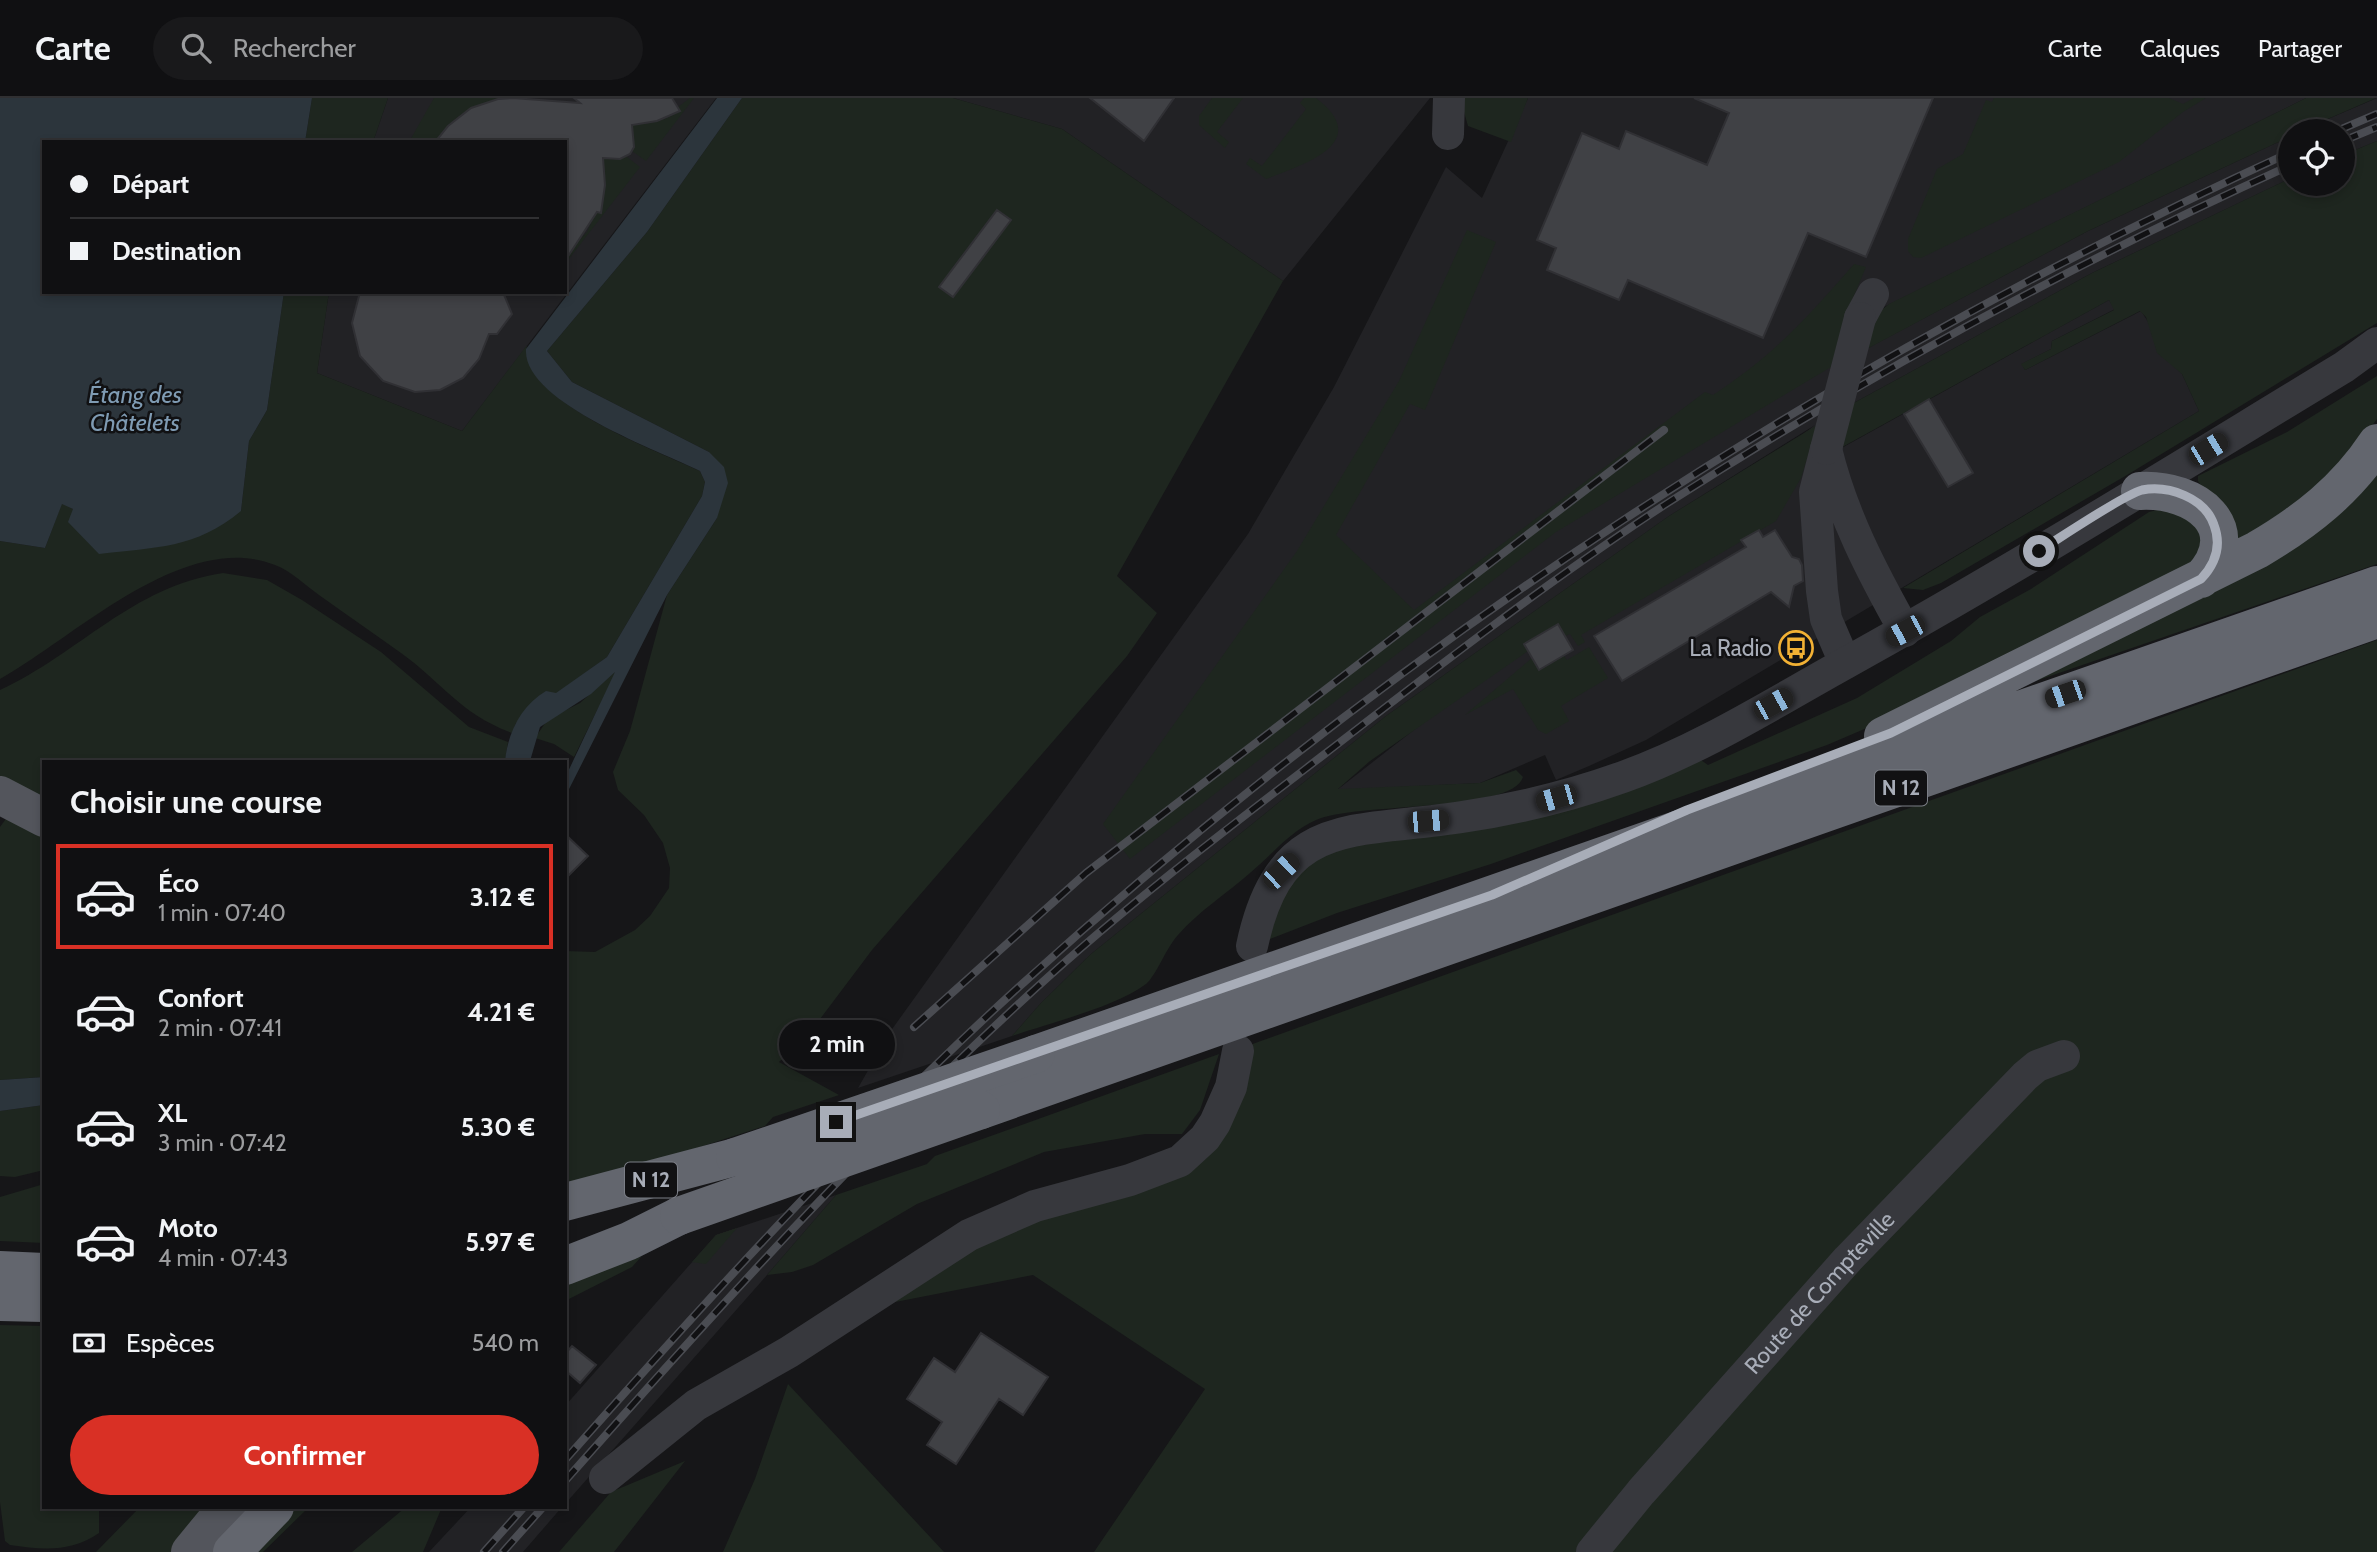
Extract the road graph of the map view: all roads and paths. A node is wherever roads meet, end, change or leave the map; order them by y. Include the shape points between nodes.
1 (1449, 98) edge
2 (1448, 134) dead end
3 (1866, 306) dead end
4 (2377, 343) edge
5 (2377, 359) edge
6 (2344, 367) junction
7 (2377, 443) edge
8 (1826, 449) junction
9 (2140, 491) junction
10 (1869, 567) junction
11 (2201, 579) junction
12 (2377, 585) edge
13 (1822, 591) junction
14 (2377, 619) edge
15 (1905, 631) junction
16 (1845, 663) junction
17 (0, 795) edge
18 (42, 817) edge
19 (1492, 895) junction
20 (1252, 946) dead end
21 (1238, 1051) dead end
22 (2064, 1056) dead end
23 (567, 1201) edge
24 (679, 1216) junction
25 (567, 1240) edge
26 (567, 1265) edge
27 (606, 1478) dead end
28 (225, 1509) edge
29 (273, 1509) edge
30 (190, 1552) edge
31 (232, 1552) edge
32 (1592, 1552) edge

1 - 2 street
3 - 8 street, bridge
4 - 6 street
5 - 6 street
6 - 9 street
7 - 11 highway via 2351,478 2312,516
8 - 10 street via 1833,479
8 - 13 street via 1815,492
9 - 11 highway via 2181,494 2211,516 2216,556
9 - 15 street
10 - 13 street
10 - 15 street
11 - 19 highway via 1891,733 1687,810
12 - 19 highway, N 12
13 - 16 street via 1826,618
14 - 24 highway, N 12, bridge
15 - 16 street
16 - 20 street via 1701,744 1621,778 1493,813 1328,837 1294,859 1272,883 1258,915
17 - 18 main road
19 - 23 highway, N 12, bridge via 735,1157
21 - 27 street via 1231,1087 1216,1123 1180,1161 1035,1206 969,1235 789,1352 696,1405
22 - 32 street, Route de Compteville via 2025,1076 1928,1174
24 - 25 highway, N 12
24 - 26 highway
28 - 30 main road
29 - 31 highway

